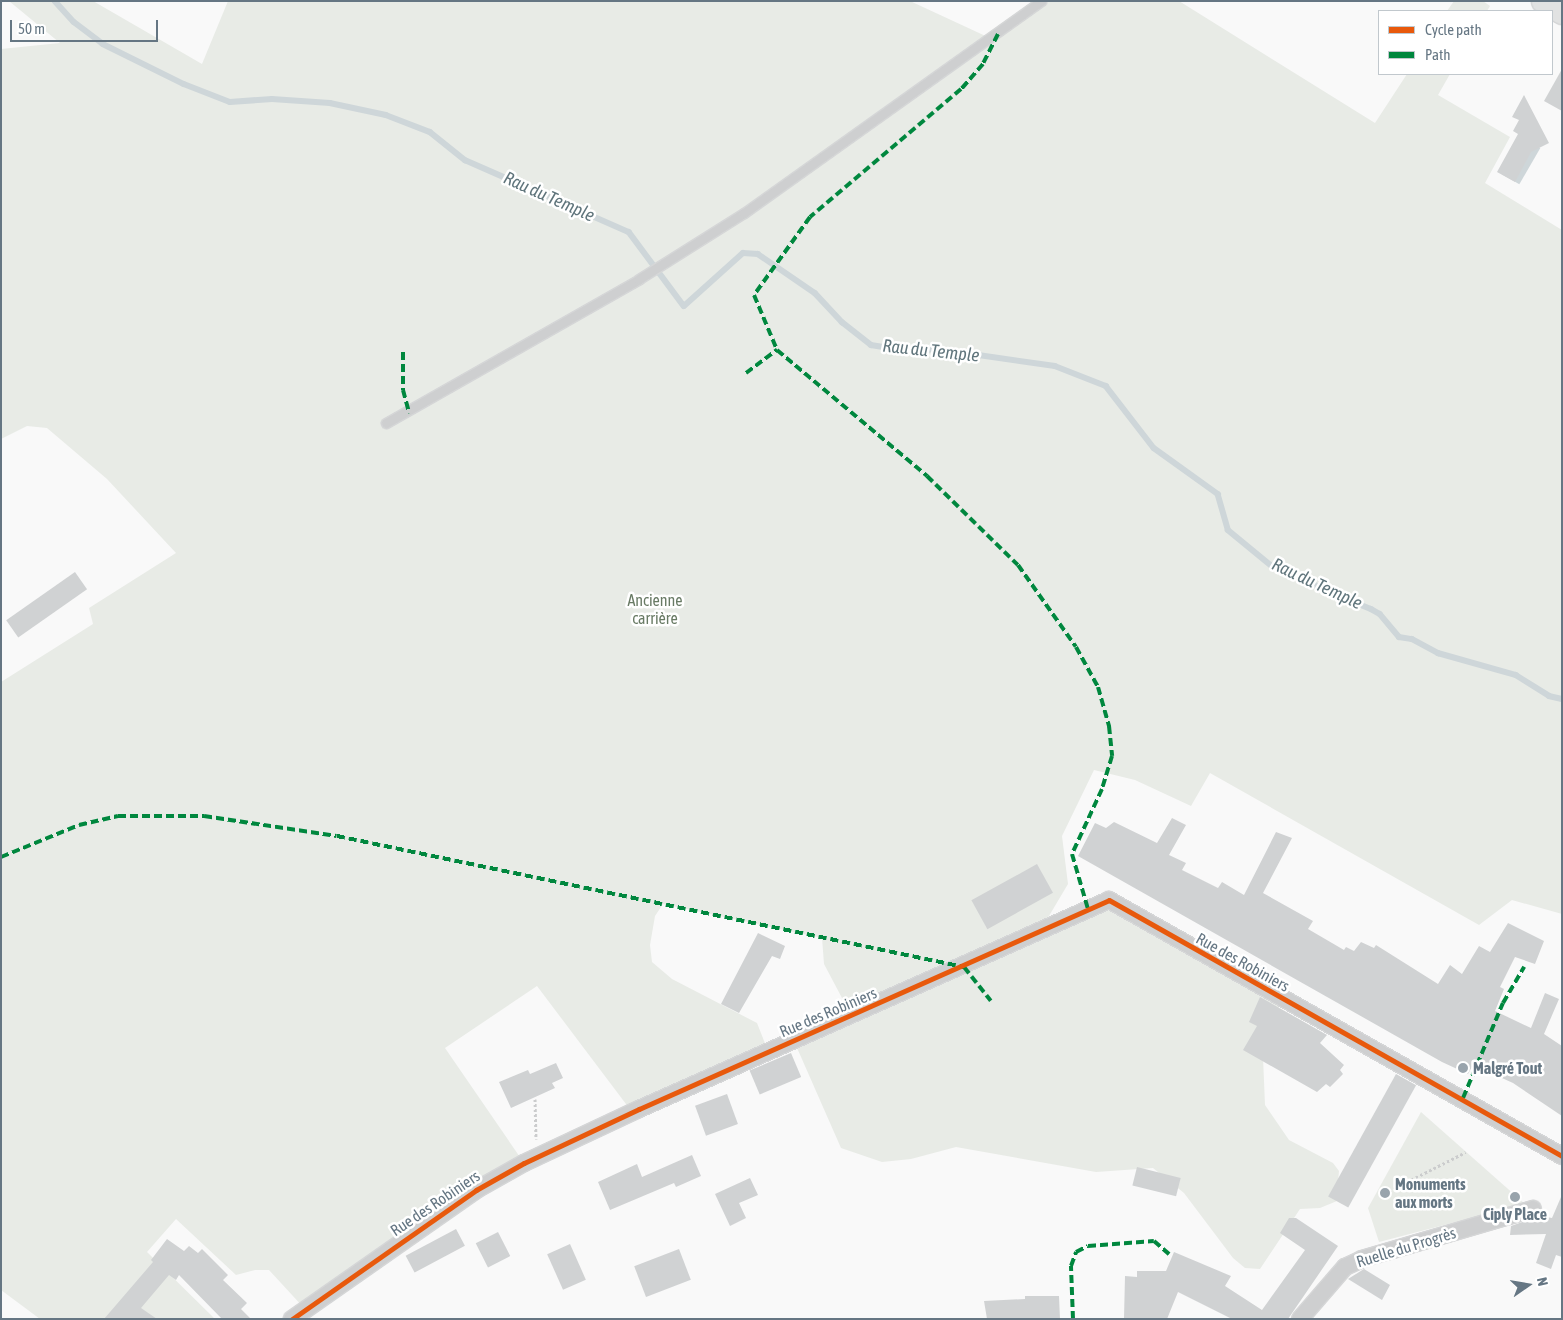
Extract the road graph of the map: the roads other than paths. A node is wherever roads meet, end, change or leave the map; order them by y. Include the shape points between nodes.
1 (1041, 1) edge
2 (1544, 1) edge
3 (1562, 12) edge
4 (386, 423) dead end
5 (1562, 1156) edge
6 (1533, 1209) dead end
7 (292, 1319) edge
8 (1300, 1319) edge

1 - 4 lane via 797,177 639,279
2 - 3 main road
5 - 7 street, Rue des Robiniers via 1109,900 524,1163 476,1190
6 - 8 street, Ruelle du Progrès via 1362,1259 1345,1267

